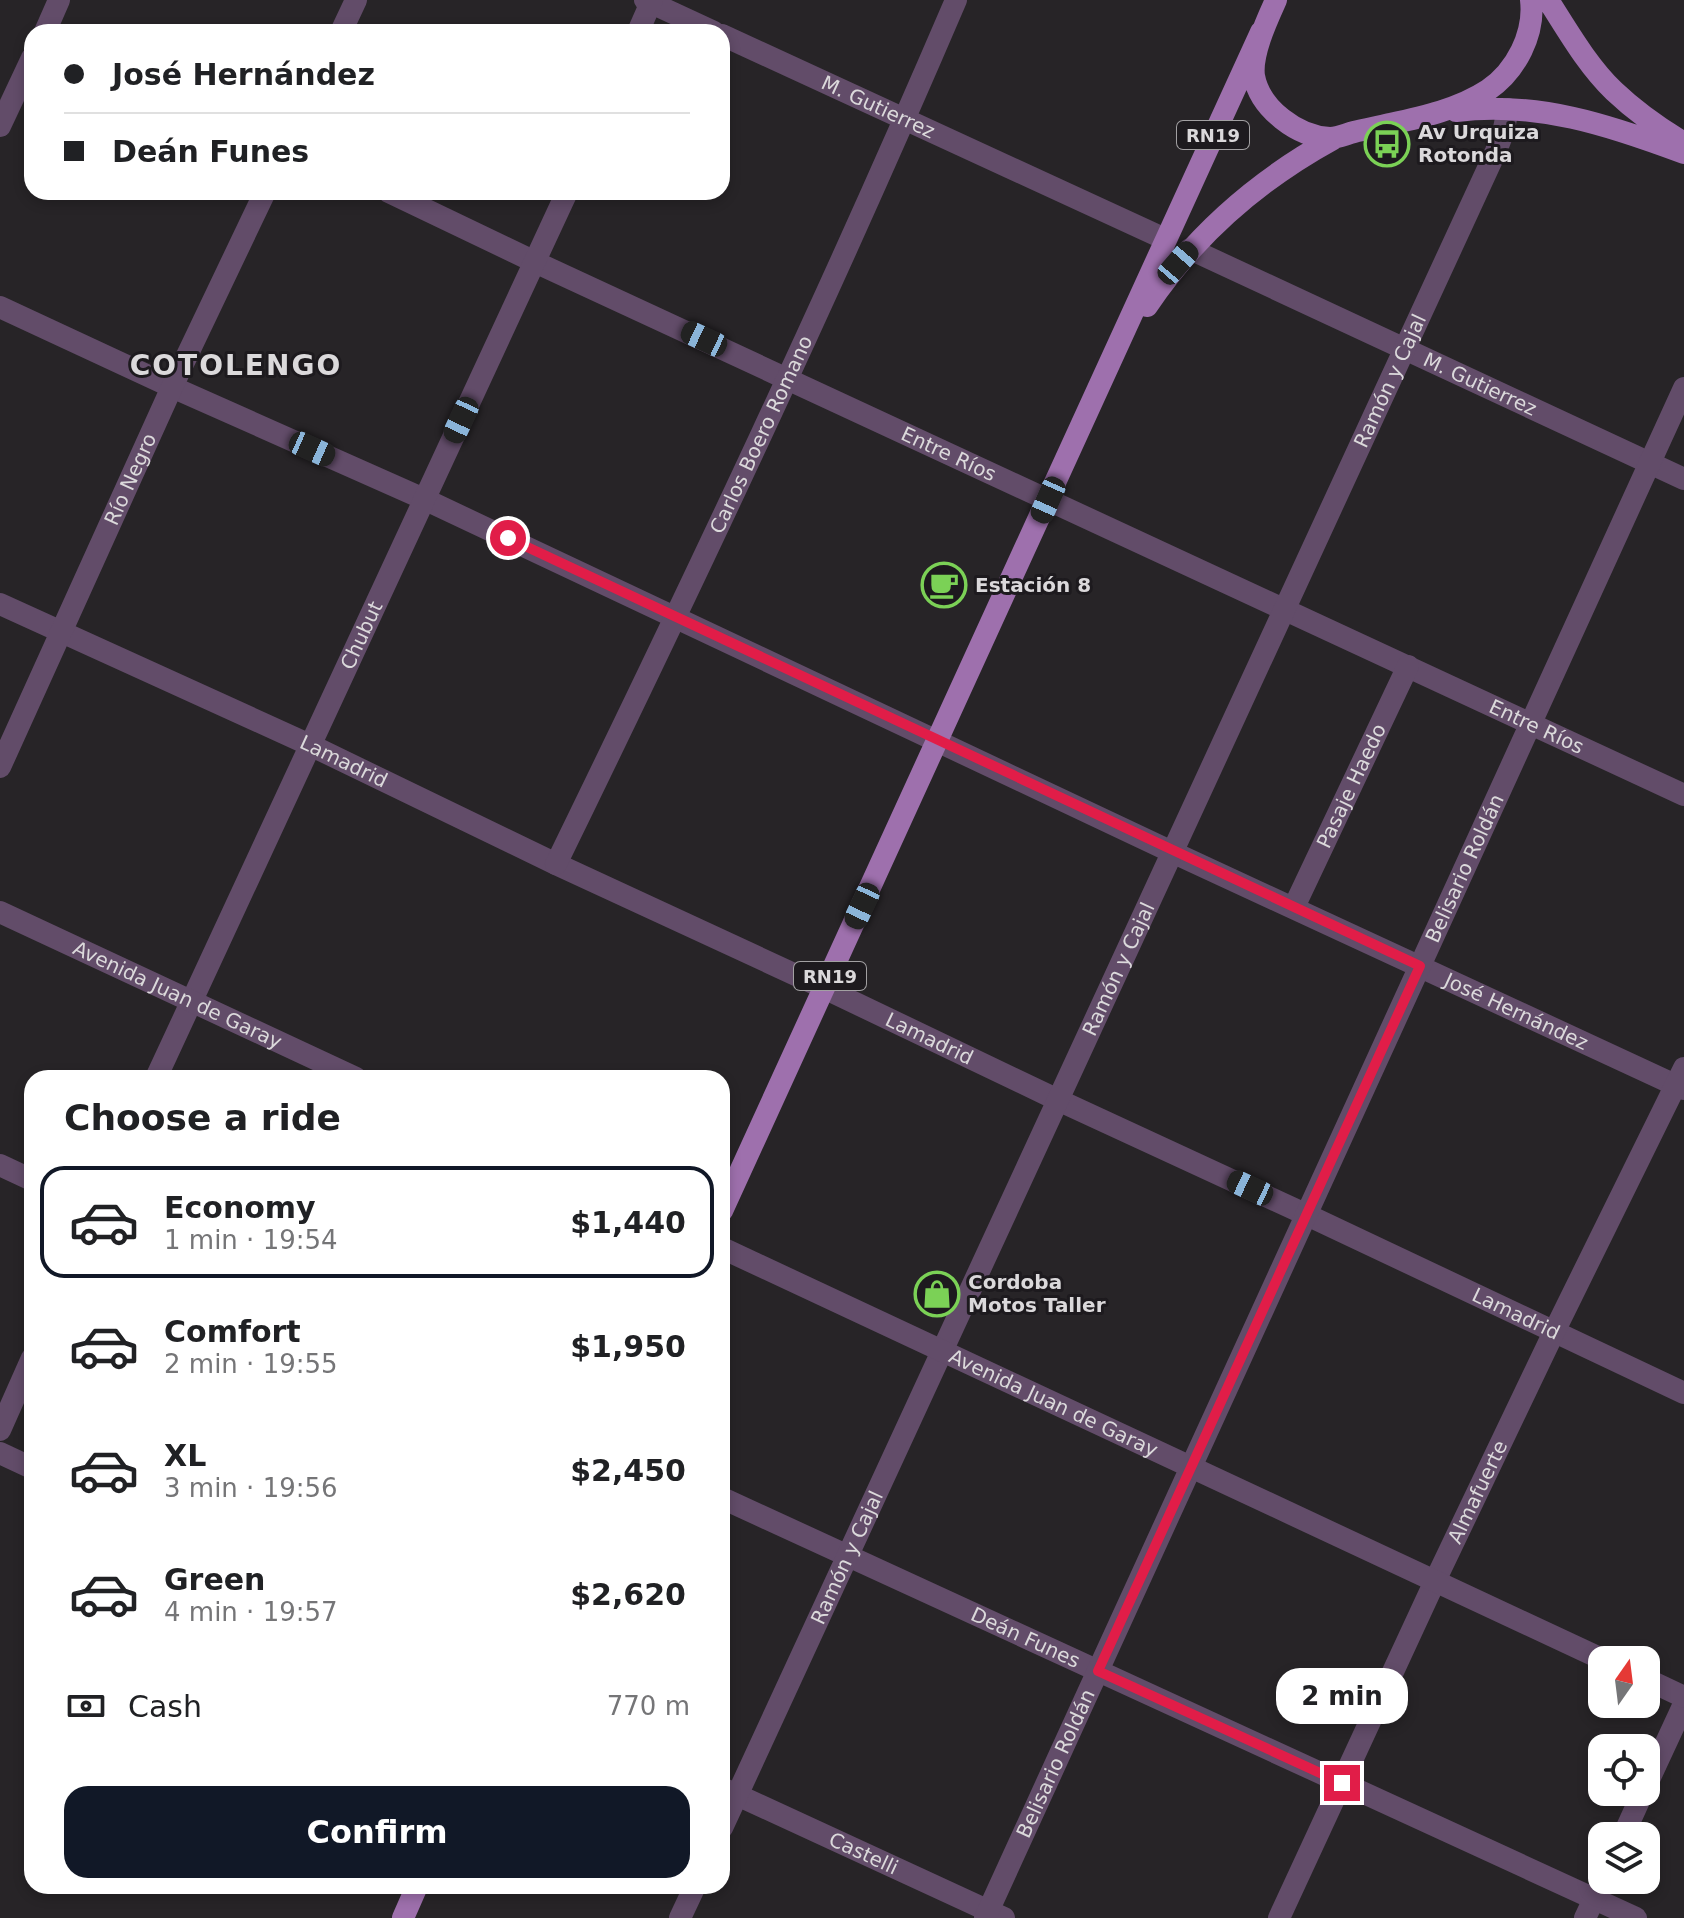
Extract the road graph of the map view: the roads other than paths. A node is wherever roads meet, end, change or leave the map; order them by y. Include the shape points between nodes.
1 (59, 0) edge
2 (356, 0) edge
3 (956, 0) edge
4 (1531, 0) edge
5 (1548, 0) edge
6 (649, 1) edge
7 (1274, 2) edge
8 (48, 24) edge
9 (345, 24) edge
10 (641, 24) edge
11 (697, 24) edge
12 (1261, 32) junction
13 (730, 39) edge
14 (24, 75) edge
15 (1508, 109) junction
16 (1431, 115) junction
17 (905, 120) junction
18 (0, 126) edge
19 (1334, 138) junction
20 (1684, 143) edge
21 (1684, 153) edge
22 (261, 200) edge
23 (406, 200) edge
24 (563, 200) edge
25 (1165, 239) junction
26 (1190, 249) junction
27 (535, 262) junction
28 (0, 307) edge
29 (1405, 348) junction
30 (1107, 372) junction
31 (788, 378) junction
32 (172, 387) junction
33 (1684, 388) edge
34 (1650, 463) junction
35 (1684, 479) edge
36 (424, 499) junction
37 (1048, 500) junction
38 (0, 604) edge
39 (1284, 609) junction
40 (676, 617) junction
41 (61, 631) junction
42 (1408, 666) junction
43 (1530, 724) junction
44 (939, 741) junction
45 (310, 745) junction
46 (0, 767) edge
47 (1684, 795) edge
48 (1172, 852) junction
49 (556, 864) junction
50 (1294, 907) junction
51 (0, 912) edge
52 (1420, 966) junction
53 (824, 988) junction
54 (190, 1001) junction
55 (160, 1070) edge
56 (339, 1070) edge
57 (1681, 1081) edge
58 (1058, 1100) junction
59 (0, 1165) edge
60 (24, 1176) edge
61 (730, 1194) edge
62 (1305, 1214) junction
63 (730, 1252) edge
64 (1554, 1332) junction
65 (942, 1351) junction
66 (24, 1376) edge
67 (1684, 1393) edge
68 (0, 1430) edge
69 (0, 1453) edge
70 (24, 1464) edge
71 (1191, 1467) junction
72 (730, 1502) edge
73 (848, 1556) junction
74 (1435, 1581) junction
75 (1588, 1653) edge
76 (1098, 1671) junction
77 (1660, 1686) edge
78 (1684, 1697) edge
79 (1684, 1704) edge
80 (1660, 1756) edge
81 (1342, 1783) junction
82 (730, 1791) edge
83 (414, 1894) edge
84 (691, 1894) edge
85 (1594, 1899) edge
86 (992, 1916) edge
87 (403, 1918) edge
88 (680, 1918) edge
89 (1279, 1918) edge
90 (1636, 1918) edge

1 - 8 street
2 - 9 street
3 - 17 street, Carlos Boero Romano
4 - 16 main road, RN19 via 1526,42 1516,61 1489,89
5 - 20 main road via 1612,90
6 - 10 street
6 - 11 street
7 - 12 main road, RN19
12 - 19 main road, RN19 via 1254,76 1261,93 1298,131
12 - 25 main road, RN19
13 - 17 street, M. Gutierrez
14 - 18 street
15 - 16 main road, RN19
15 - 21 main road, RN19 via 1577,118
15 - 29 street, Ramón y Cajal via 1496,151
16 - 19 main road, RN19
17 - 25 street, M. Gutierrez
17 - 31 street, Carlos Boero Romano
19 - 26 main road, RN19 via 1239,202
22 - 32 street, Río Negro
23 - 27 street, Entre Ríos
24 - 27 street, Chubut
25 - 30 main road, RN19
26 - 29 street, M. Gutierrez
26 - 30 main road, RN19
27 - 31 street, Entre Ríos
27 - 36 street, Chubut
28 - 32 street, José Hernández
29 - 34 street, M. Gutierrez
29 - 39 street, Ramón y Cajal
30 - 37 main road, RN19
31 - 37 street, Entre Ríos
31 - 40 street, Carlos Boero Romano
32 - 36 street, José Hernández
32 - 41 street, Río Negro
33 - 34 street, Belisario Roldán
34 - 35 street, M. Gutierrez
34 - 43 street, Belisario Roldán
36 - 40 street, José Hernández
36 - 45 street, Chubut
37 - 39 street, Entre Ríos
37 - 44 main road, RN19
38 - 41 street, Lamadrid
39 - 42 street, Entre Ríos
39 - 48 street, Ramón y Cajal
40 - 44 street, José Hernández
40 - 49 street, Carlos Boero Romano
41 - 45 street, Lamadrid
41 - 46 street, Río Negro
42 - 43 street, Entre Ríos
42 - 50 street, Pasaje Haedo
43 - 47 street, Entre Ríos
43 - 52 street, Belisario Roldán
44 - 48 street, José Hernández
44 - 53 main road, RN19
45 - 49 street, Lamadrid
45 - 54 street, Chubut
48 - 50 street, José Hernández
48 - 58 street, Ramón y Cajal
49 - 53 street, Lamadrid
50 - 52 street, José Hernández
51 - 54 street, Avenida Juan de Garay
52 - 57 street, José Hernández
52 - 62 street, Belisario Roldán
53 - 58 street, Lamadrid
53 - 61 main road, RN19
54 - 55 street, Chubut
54 - 56 street, Avenida Juan de Garay
57 - 64 street, Almafuerte
58 - 62 street, Lamadrid
58 - 65 street, Ramón y Cajal
59 - 60 street
62 - 64 street, Lamadrid
62 - 71 street, Belisario Roldán
63 - 65 street, Avenida Juan de Garay
64 - 67 street, Lamadrid
64 - 74 street, Almafuerte
65 - 71 street, Avenida Juan de Garay
65 - 73 street, Ramón y Cajal
66 - 68 street
69 - 70 street
71 - 74 street, Avenida Juan de Garay
71 - 76 street, Belisario Roldán
72 - 73 street, Deán Funes
73 - 76 street, Deán Funes
73 - 82 street, Ramón y Cajal
74 - 75 street, Avenida Juan de Garay
74 - 81 street, Almafuerte
76 - 81 street, Deán Funes
76 - 86 street, Belisario Roldán
77 - 78 street
79 - 80 street
81 - 85 street, Deán Funes
81 - 89 street, Almafuerte
82 - 86 street, Castelli
83 - 87 main road
84 - 88 street
85 - 90 street, Deán Funes

